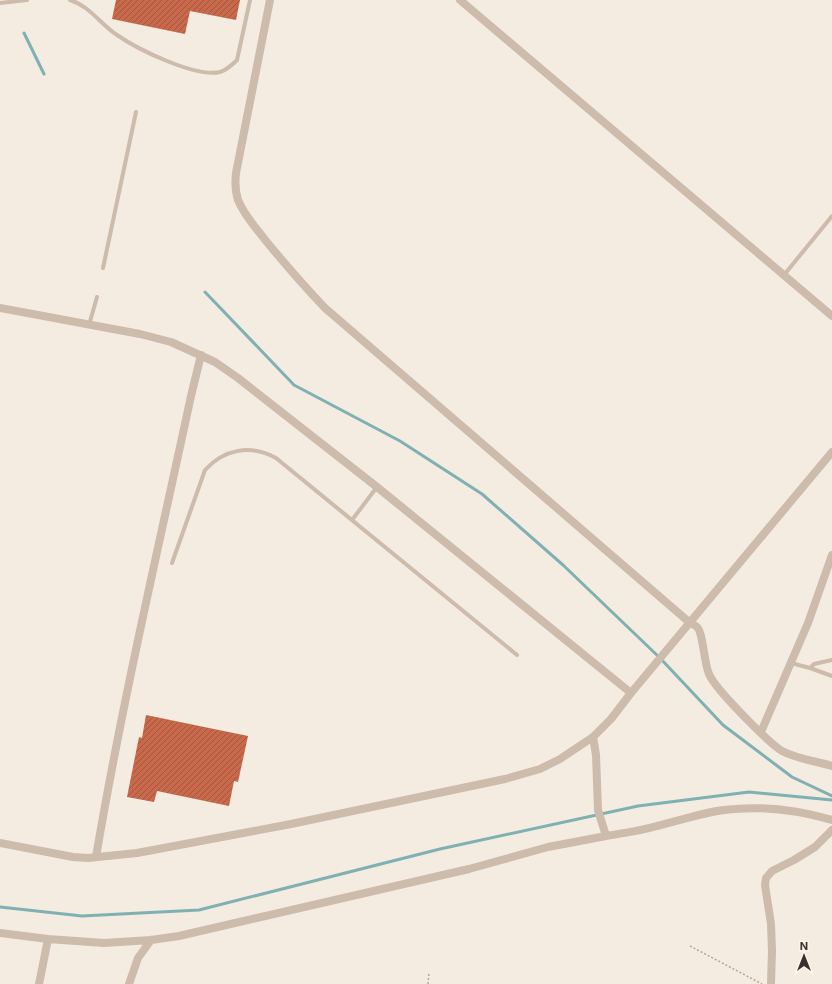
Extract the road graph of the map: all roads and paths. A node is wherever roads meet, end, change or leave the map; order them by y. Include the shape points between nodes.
1 (27, 0) edge
2 (70, 0) edge
3 (250, 0) edge
4 (270, 0) edge
5 (460, 0) edge
6 (0, 3) edge
7 (136, 112) dead end
8 (832, 216) edge
9 (103, 268) dead end
10 (784, 275) junction
11 (97, 297) dead end
12 (0, 308) edge
13 (832, 316) edge
14 (90, 325) junction
15 (201, 355) junction
16 (832, 452) edge
17 (377, 487) junction
18 (352, 520) junction
19 (832, 555) edge
20 (172, 564) dead end
21 (689, 622) junction
22 (517, 655) dead end
23 (832, 660) edge
24 (790, 663) junction
25 (810, 668) junction
26 (832, 676) edge
27 (631, 693) junction
28 (761, 732) junction
29 (594, 737) junction
30 (832, 766) edge
31 (832, 820) edge
32 (832, 830) edge
33 (606, 836) junction
34 (0, 843) edge
35 (96, 857) junction
36 (0, 933) edge
37 (48, 939) junction
38 (151, 940) junction
39 (690, 946) dead end
40 (429, 973) dead end
41 (39, 984) edge
42 (129, 984) edge
43 (428, 984) edge
44 (762, 984) edge
45 (771, 984) edge

1 - 6 lane
2 - 3 lane via 89,11 116,35 145,51 168,62 209,72 224,70 237,60
4 - 21 street via 236,172 237,197 248,218 289,269 325,308
5 - 10 street
7 - 9 lane
8 - 10 lane
10 - 13 street
11 - 14 lane
12 - 14 street
14 - 15 street via 171,342
15 - 17 street via 238,378
15 - 35 street via 124,710
16 - 21 street
17 - 18 lane
17 - 27 street
18 - 20 lane via 276,458 261,451 236,451 216,460 205,470
18 - 22 lane
19 - 24 street via 811,615
21 - 27 street
21 - 28 street via 700,631 707,668 712,680
23 - 25 lane via 814,664
24 - 25 lane
24 - 28 street
25 - 26 lane
27 - 29 street
28 - 30 street via 788,753
29 - 33 street via 598,810
29 - 35 street via 540,769 505,780 137,853
31 - 33 street via 805,813 760,808 734,809
32 - 45 street via 816,847 772,871 766,878 772,937
33 - 38 street via 548,846 469,869 220,928
34 - 35 street via 73,857
36 - 37 street
37 - 38 street via 104,943
37 - 41 street
38 - 42 street via 138,958
39 - 44 path
40 - 43 path

